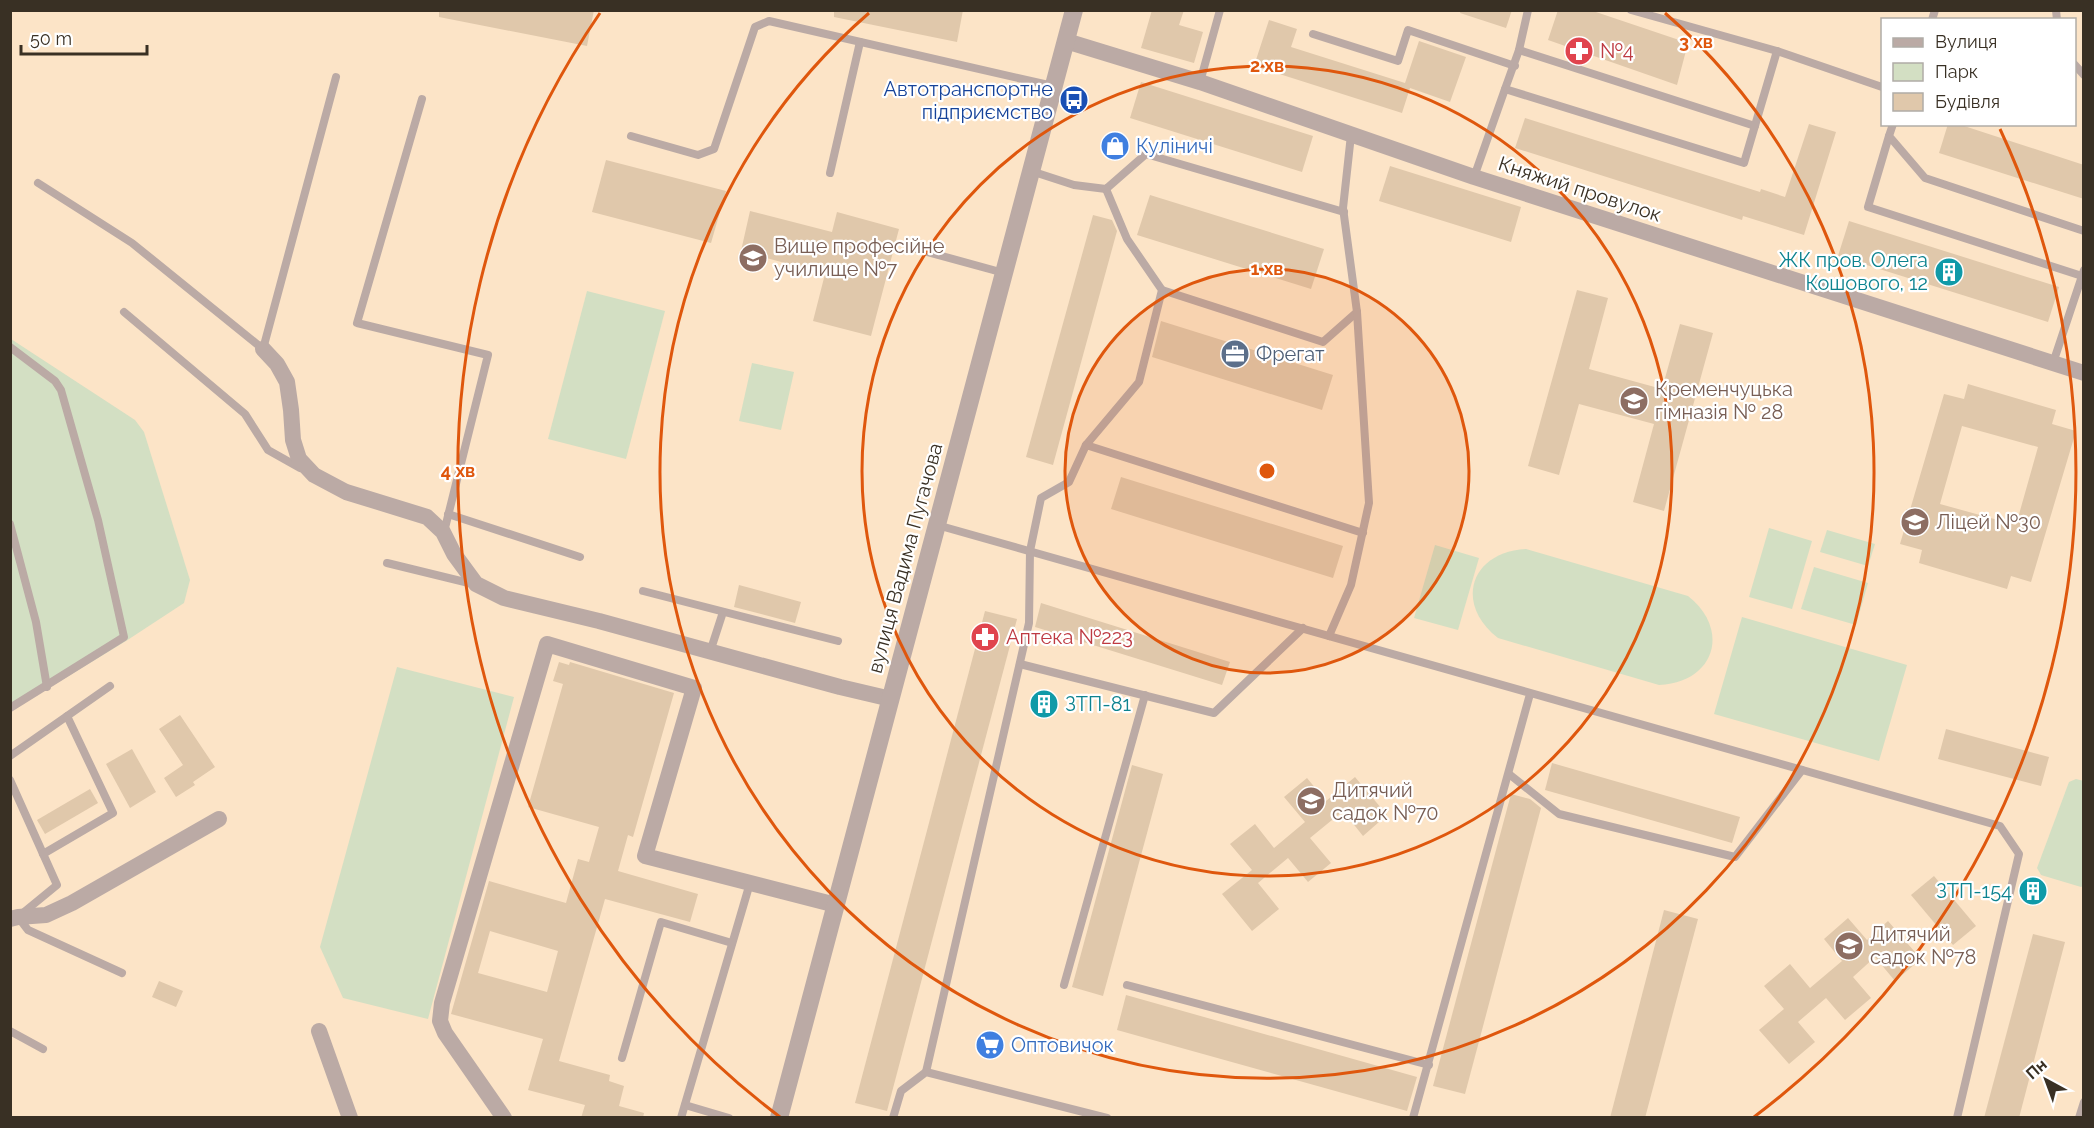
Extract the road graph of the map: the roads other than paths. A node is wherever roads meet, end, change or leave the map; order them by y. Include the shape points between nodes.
1 (1074, 10) edge
2 (1220, 10) edge
3 (1528, 10) edge
4 (1631, 10) edge
5 (1314, 34) dead end
6 (1066, 40) junction
7 (860, 42) junction
8 (1519, 50) junction
9 (1777, 51) junction
10 (1515, 66) junction
11 (336, 76) dead end
12 (1200, 82) junction
13 (1053, 86) junction
14 (1881, 87) edge
15 (1505, 89) junction
16 (422, 99) dead end
17 (1755, 126) junction
18 (1892, 126) edge
19 (1351, 135) junction
20 (631, 136) dead end
21 (1889, 136) junction
22 (1031, 171) junction
23 (830, 173) dead end
24 (1474, 177) junction
25 (38, 183) dead end
26 (1106, 189) junction
27 (1344, 212) junction
28 (2084, 231) edge
29 (909, 247) dead end
30 (1004, 273) junction
31 (2083, 273) edge
32 (1162, 290) junction
33 (124, 312) dead end
34 (1357, 312) junction
35 (10, 347) edge
36 (263, 349) junction
37 (2053, 363) junction
38 (2084, 373) edge
39 (1086, 445) junction
40 (314, 475) junction
41 (448, 514) junction
42 (10, 524) edge
43 (937, 525) junction
44 (444, 532) junction
45 (1363, 533) junction
46 (1030, 551) junction
47 (580, 557) dead end
48 (387, 562) dead end
49 (476, 584) junction
50 (643, 591) dead end
51 (723, 612) junction
52 (1303, 628) junction
53 (1329, 636) junction
54 (838, 641) dead end
55 (710, 652) junction
56 (1020, 664) junction
57 (110, 686) dead end
58 (46, 687) junction
59 (1530, 694) junction
60 (1145, 696) junction
61 (891, 699) junction
62 (10, 708) edge
63 (67, 716) junction
64 (10, 756) edge
65 (1802, 770) junction
66 (1509, 774) junction
67 (10, 780) edge
68 (219, 819) dead end
69 (43, 854) junction
70 (750, 883) junction
71 (836, 905) junction
72 (14, 918) edge
73 (732, 943) junction
74 (122, 973) dead end
75 (1064, 985) dead end
76 (1127, 985) dead end
77 (10, 1031) edge
78 (319, 1031) dead end
79 (43, 1049) dead end
80 (622, 1058) dead end
81 (1429, 1065) junction
82 (926, 1071) junction
83 (2084, 1102) edge
84 (685, 1105) junction
85 (350, 1118) edge
86 (504, 1118) edge
87 (681, 1118) edge
88 (729, 1118) edge
89 (779, 1118) edge
90 (893, 1118) edge
91 (1107, 1118) edge
92 (1413, 1118) edge
93 (1957, 1118) edge
94 (2079, 1118) edge

1 - 6 street, вулиця Вадима Пугачова
2 - 12 lane
3 - 8 lane
4 - 9 lane
5 - 10 lane via 1398,61 1408,30
6 - 12 street, Княжий провулок
6 - 13 street, вулиця Вадима Пугачова
7 - 13 lane
7 - 20 lane via 769,21 755,27 714,149 698,155
7 - 23 lane
8 - 10 lane
8 - 17 lane
9 - 14 lane
9 - 17 lane
10 - 15 lane
11 - 36 lane
12 - 19 street, Княжий провулок
13 - 22 street, вулиця Вадима Пугачова
15 - 17 lane via 1744,163
15 - 24 lane
16 - 41 lane via 357,323 488,355
18 - 21 lane
19 - 24 street, Княжий провулок
19 - 27 lane
21 - 28 lane via 1925,178
21 - 31 lane via 1868,207
22 - 26 lane via 1074,185
22 - 30 street, вулиця Вадима Пугачова
24 - 37 street, Княжий провулок
25 - 36 lane via 132,243
26 - 27 lane via 1146,154
26 - 32 lane via 1127,239
27 - 34 lane
29 - 30 lane
30 - 43 street, вулиця Вадима Пугачова
31 - 37 lane
32 - 34 lane via 1323,342
32 - 39 lane via 1139,382
33 - 40 lane via 245,414 267,450
34 - 45 lane via 1369,503
35 - 58 lane via 56,381 61,390 98,520 124,637
36 - 40 street via 287,382 293,440 299,459
37 - 38 street, Княжий провулок
39 - 45 lane
39 - 46 lane via 1069,482 1041,498
40 - 44 street via 346,492 427,517
41 - 44 lane
41 - 47 lane
42 - 58 lane via 36,622
43 - 46 lane
43 - 61 street, вулиця Вадима Пугачова
44 - 49 street via 454,554
45 - 53 lane via 1351,585
46 - 52 lane
46 - 56 lane via 1029,623
48 - 49 lane
49 - 55 street via 504,598
50 - 51 lane
51 - 54 lane
51 - 55 lane
52 - 53 lane
52 - 60 lane via 1214,713
53 - 59 lane
55 - 61 street
56 - 60 lane
56 - 82 lane
57 - 63 lane
58 - 62 lane
59 - 65 lane
59 - 66 lane
60 - 75 lane
61 - 71 street, вулиця Вадима Пугачова
63 - 64 lane
63 - 69 lane via 113,813
65 - 66 lane via 1735,857 1559,813
65 - 93 lane via 2000,826 2019,854
66 - 81 lane
67 - 69 lane
68 - 72 street via 72,903 46,915
69 - 72 lane via 57,885
70 - 71 street
70 - 73 lane
70 - 86 street via 645,856 694,688 547,645 445,992 440,1021
71 - 89 street, вулиця Вадима Пугачова
72 - 74 lane via 28,930
73 - 80 lane via 661,922
73 - 84 lane
76 - 81 lane
77 - 79 lane
78 - 85 street
81 - 92 lane
82 - 90 lane via 901,1091
82 - 91 lane
83 - 94 lane
84 - 87 lane
84 - 88 lane

